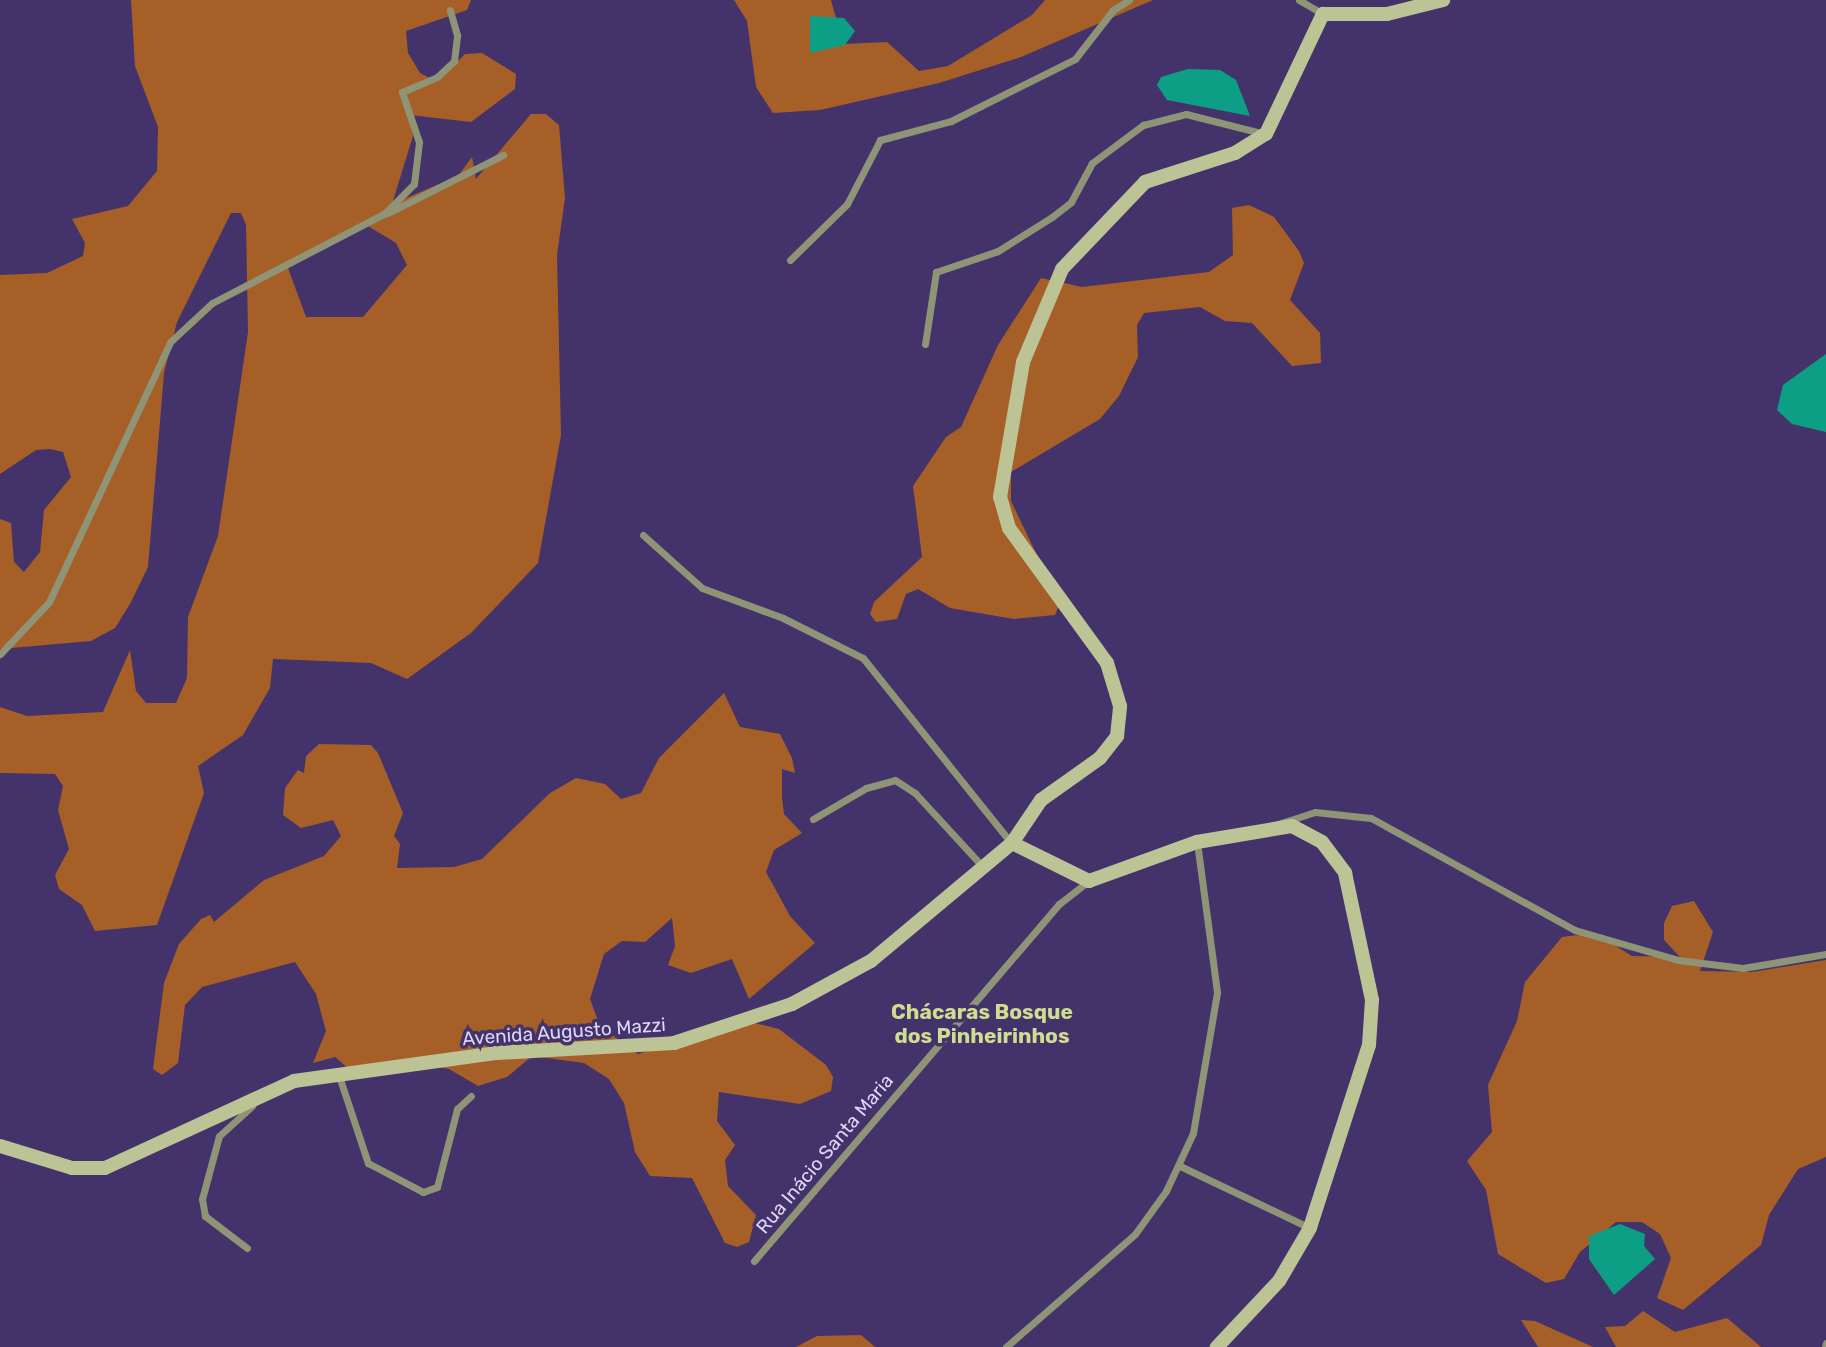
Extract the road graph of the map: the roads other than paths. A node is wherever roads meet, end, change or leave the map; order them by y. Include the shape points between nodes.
1 (1129, 0) edge
2 (1299, 0) edge
3 (1443, 0) edge
4 (450, 10) dead end
5 (1324, 14) junction
6 (1265, 134) junction
7 (503, 155) dead end
8 (384, 214) junction
9 (790, 260) dead end
10 (925, 344) dead end
11 (643, 535) dead end
12 (0, 654) edge
13 (813, 820) dead end
14 (1275, 825) junction
15 (1197, 842) junction
16 (1012, 844) junction
17 (983, 867) junction
18 (1089, 881) junction
19 (1826, 954) edge
20 (338, 1076) junction
21 (275, 1087) junction
22 (471, 1096) dead end
23 (0, 1146) edge
24 (1180, 1166) junction
25 (1310, 1228) junction
26 (247, 1248) dead end
27 (754, 1261) dead end
28 (1006, 1347) edge
29 (1217, 1347) edge

1 - 9 street via 1113,10 1075,59 951,121 880,140 847,204
2 - 5 street
3 - 5 street via 1387,14
4 - 8 street via 457,35 454,61 437,77 402,92 417,128 418,171
5 - 6 street
6 - 10 street via 1186,114 1143,125 1092,163 1071,202 1052,217 998,251 936,272
6 - 16 street, Avenida Augusto Mazzi via 1235,153 1161,172 1139,187 1071,255 1031,337 1009,436 1003,513 1107,663 1120,721 1112,746 1041,800
7 - 8 street
8 - 12 street via 212,303 170,342 49,602
11 - 16 street via 702,587 794,623 863,659
13 - 17 street via 866,788 895,780 915,793
14 - 15 street
14 - 19 street via 1315,812 1371,818 1575,930 1678,960 1743,968
14 - 25 street via 1308,832 1336,857 1372,1000 1369,1045
15 - 18 street
15 - 24 street via 1217,992 1202,1099
16 - 17 street, Avenida Augusto Mazzi
16 - 18 street
17 - 20 street, Avenida Augusto Mazzi via 839,982 761,1016 653,1046 498,1054
18 - 27 street, Rua Inácio Santa Maria via 1059,904
20 - 21 street, Avenida Augusto Mazzi
20 - 22 street via 368,1163 423,1192 437,1187 457,1109
21 - 23 street, Avenida Augusto Mazzi via 105,1168 72,1168
21 - 26 street via 224,1129 203,1184 205,1216
24 - 25 street
24 - 28 street via 1135,1234
25 - 29 street via 1279,1281

